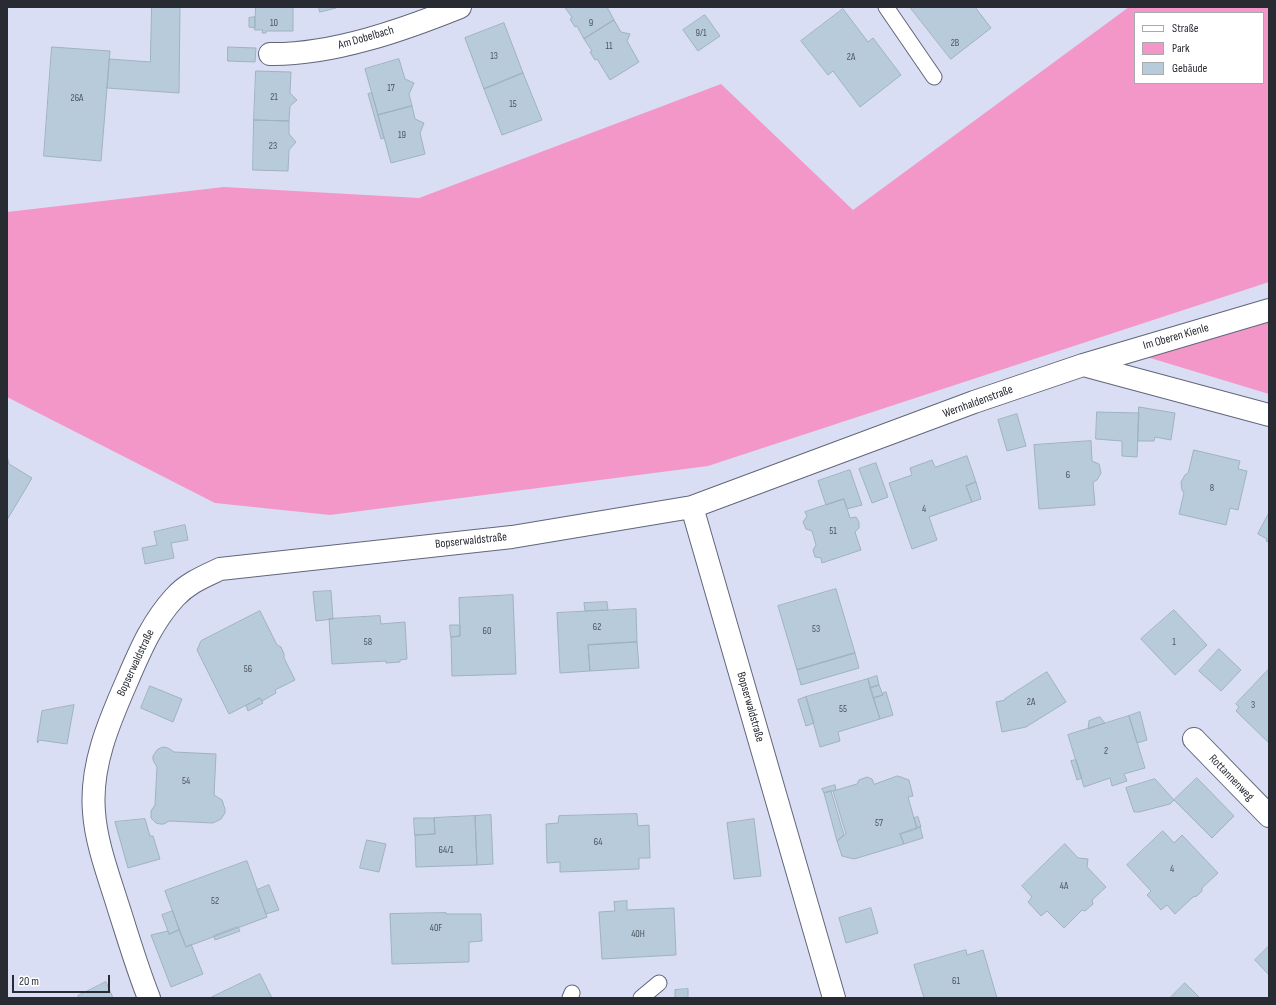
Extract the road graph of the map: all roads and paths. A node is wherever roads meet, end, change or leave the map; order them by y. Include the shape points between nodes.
1 (460, 7) edge
2 (886, 7) edge
3 (270, 54) dead end
4 (934, 77) dead end
5 (1269, 310) edge
6 (1083, 365) junction
7 (1269, 415) edge
8 (692, 507) junction
9 (1194, 739) dead end
10 (1269, 816) edge
11 (659, 983) dead end
12 (149, 998) edge
13 (640, 998) edge
14 (834, 998) edge

1 - 3 street, Am Dobelbach via 428,20 346,45 288,54
2 - 4 lane
5 - 6 street, Im Oberen Kienle
6 - 7 street
6 - 8 street, Wernhaldenstraße via 974,402
8 - 12 street, Bopserwaldstraße via 512,537 220,569 195,580 175,597 157,620 140,651 110,720 99,757 95,783 94,812 99,842
8 - 14 street, Bopserwaldstraße
9 - 10 street, Rottannenweg
11 - 13 lane

